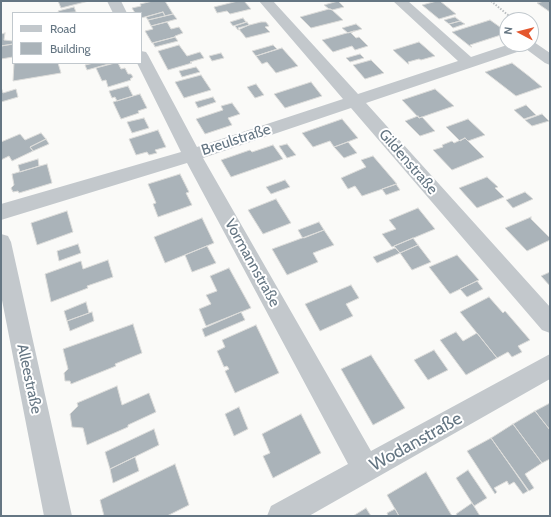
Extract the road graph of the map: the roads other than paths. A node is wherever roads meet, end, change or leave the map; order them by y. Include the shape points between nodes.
1 (114, 1) edge
2 (266, 1) edge
3 (400, 1) edge
4 (120, 12) edge
5 (500, 52) edge
6 (539, 52) edge
7 (142, 56) edge
8 (550, 60) edge
9 (469, 62) junction
10 (354, 101) junction
11 (192, 155) junction
12 (1, 212) edge
13 (1, 242) edge
14 (550, 323) edge
15 (550, 366) edge
16 (366, 470) junction
17 (58, 516) edge
18 (281, 516) edge

1 - 4 street
2 - 10 street, Gildenstraße
3 - 9 street
5 - 9 street, Breulstraße
6 - 8 street
7 - 11 street, Vormannstraße
9 - 10 street, Breulstraße
10 - 11 street, Breulstraße
10 - 14 street, Gildenstraße
11 - 12 street, Breulstraße
11 - 16 street, Vormannstraße
13 - 17 street, Alleestraße
15 - 16 street, Wodanstraße
16 - 18 street, Wodanstraße

